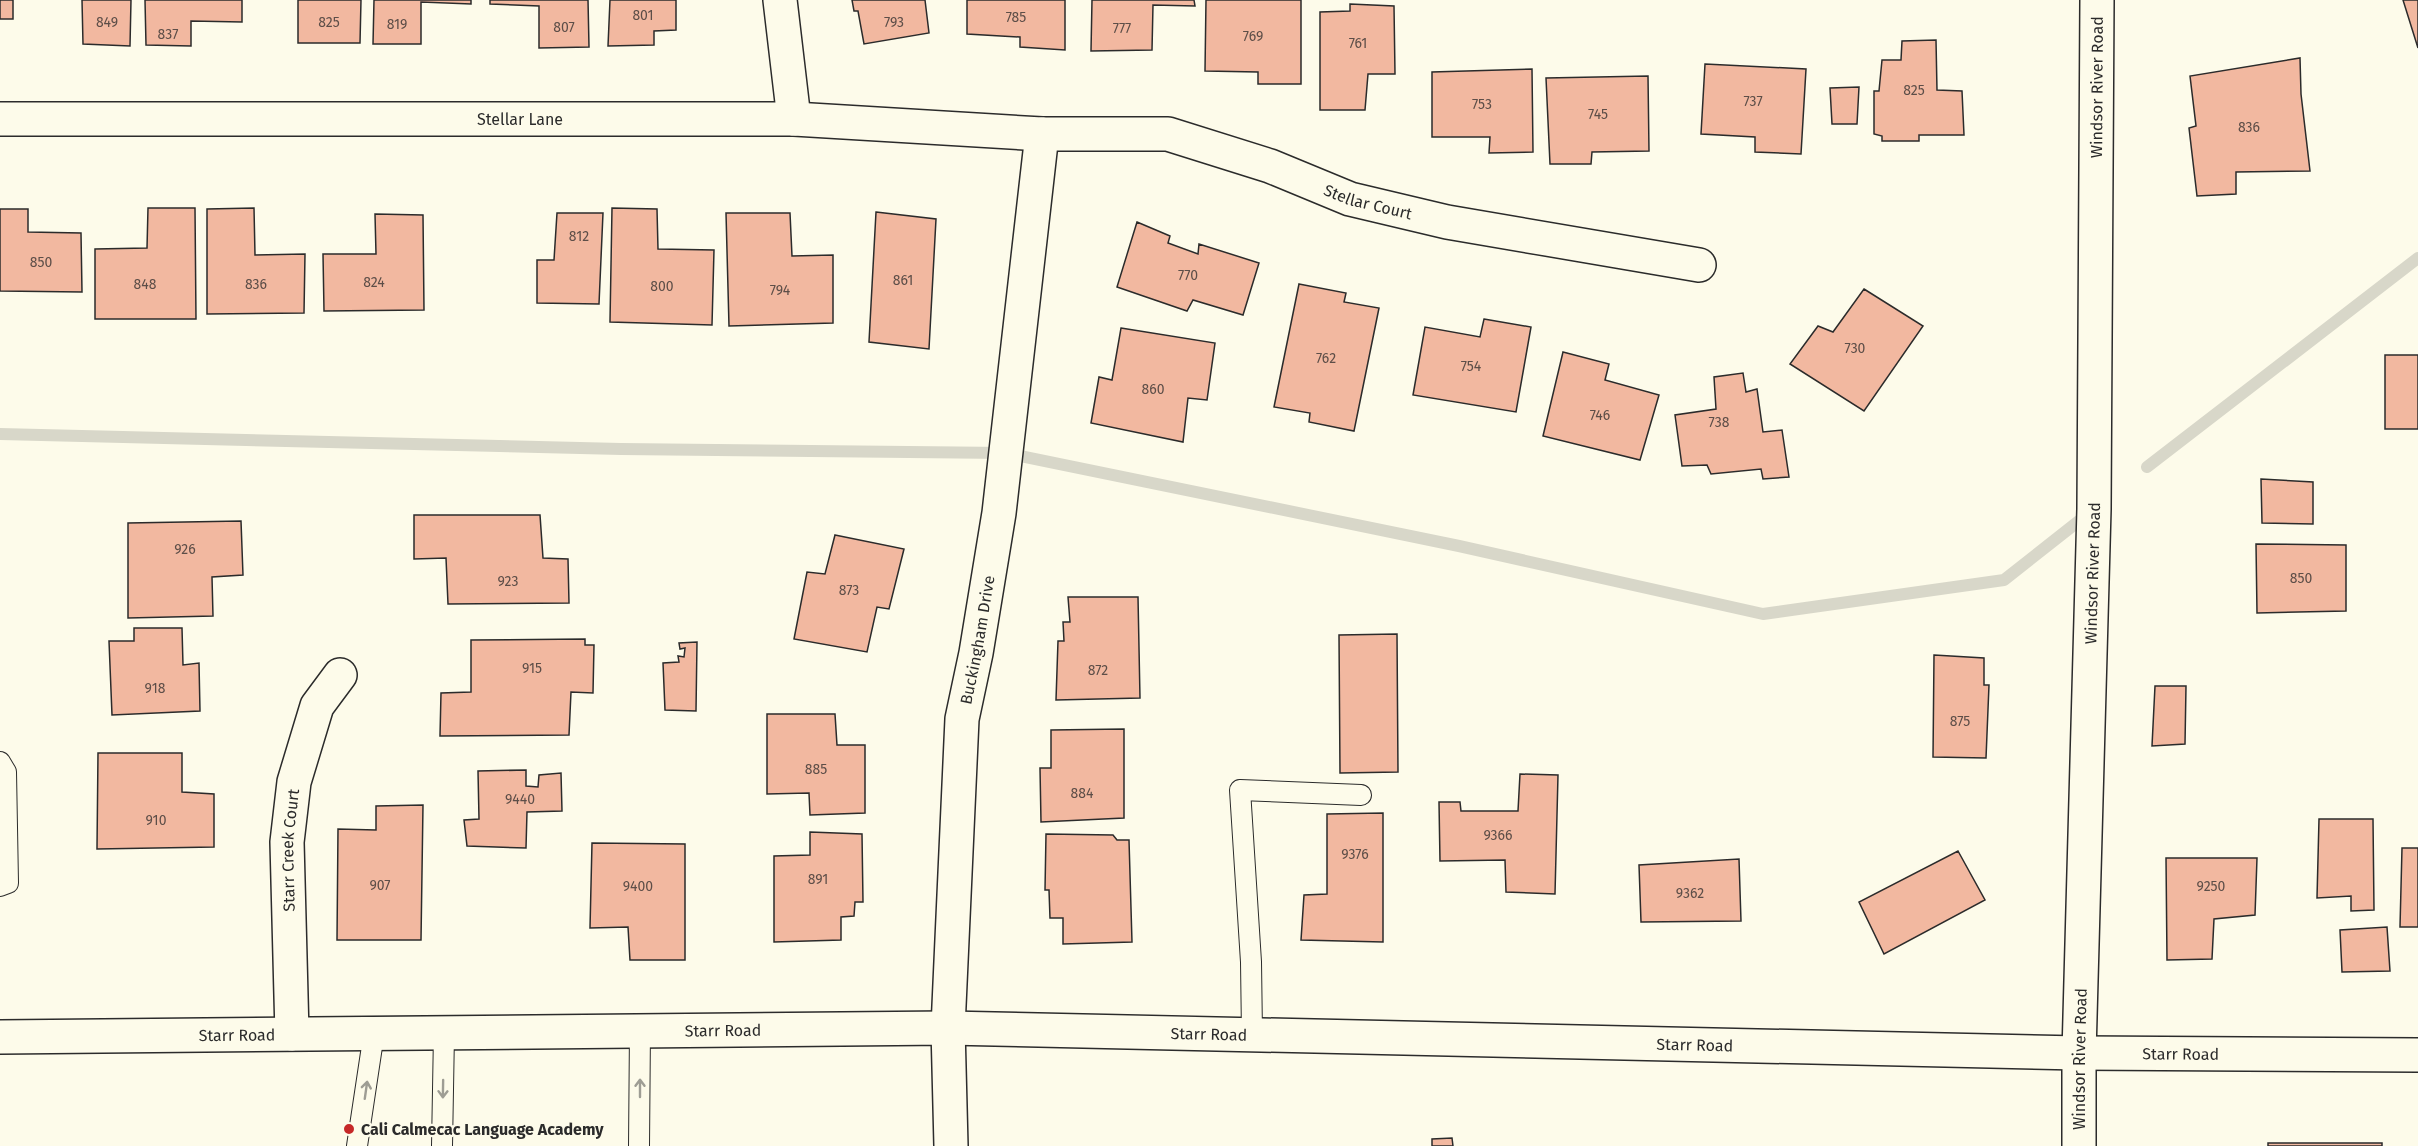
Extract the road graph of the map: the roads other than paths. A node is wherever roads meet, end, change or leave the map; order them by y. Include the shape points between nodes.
1 (780, 0) edge
2 (2097, 0) edge
3 (0, 119) edge
4 (794, 119) junction
5 (1042, 134) junction
6 (1699, 264) dead end
7 (340, 675) dead end
8 (0, 762) edge
9 (1361, 795) dead end
10 (0, 886) edge
11 (948, 1028) junction
12 (640, 1029) junction
13 (374, 1033) junction
14 (444, 1033) junction
15 (292, 1034) junction
16 (1252, 1034) junction
17 (0, 1037) edge
18 (2079, 1053) junction
19 (2418, 1055) edge
20 (357, 1146) edge
21 (442, 1146) edge
22 (639, 1146) edge
23 (951, 1146) edge
24 (2079, 1146) edge

1 - 4 street
2 - 18 street, Windsor River Road via 2094,509
3 - 4 street, Stellar Lane
4 - 5 street, Stellar Lane
5 - 6 street, Stellar Court via 1167,134 1270,166 1350,199 1448,222
5 - 11 street, Buckingham Drive via 999,513 962,719
7 - 15 street, Starr Creek Court via 317,706 293,792 287,842
8 - 10 lane via 6,772 8,883
9 - 16 lane via 1240,790
11 - 12 street, Starr Road
11 - 16 street, Starr Road
11 - 23 street, Buckingham Drive
12 - 14 street, Starr Road
22 -> 12 lane
13 - 14 street, Starr Road
13 - 15 street, Starr Road
20 -> 13 lane
14 -> 21 lane
15 - 17 street, Starr Road
16 - 18 street, Starr Road
18 - 19 street, Starr Road
18 - 24 street, Windsor River Road

